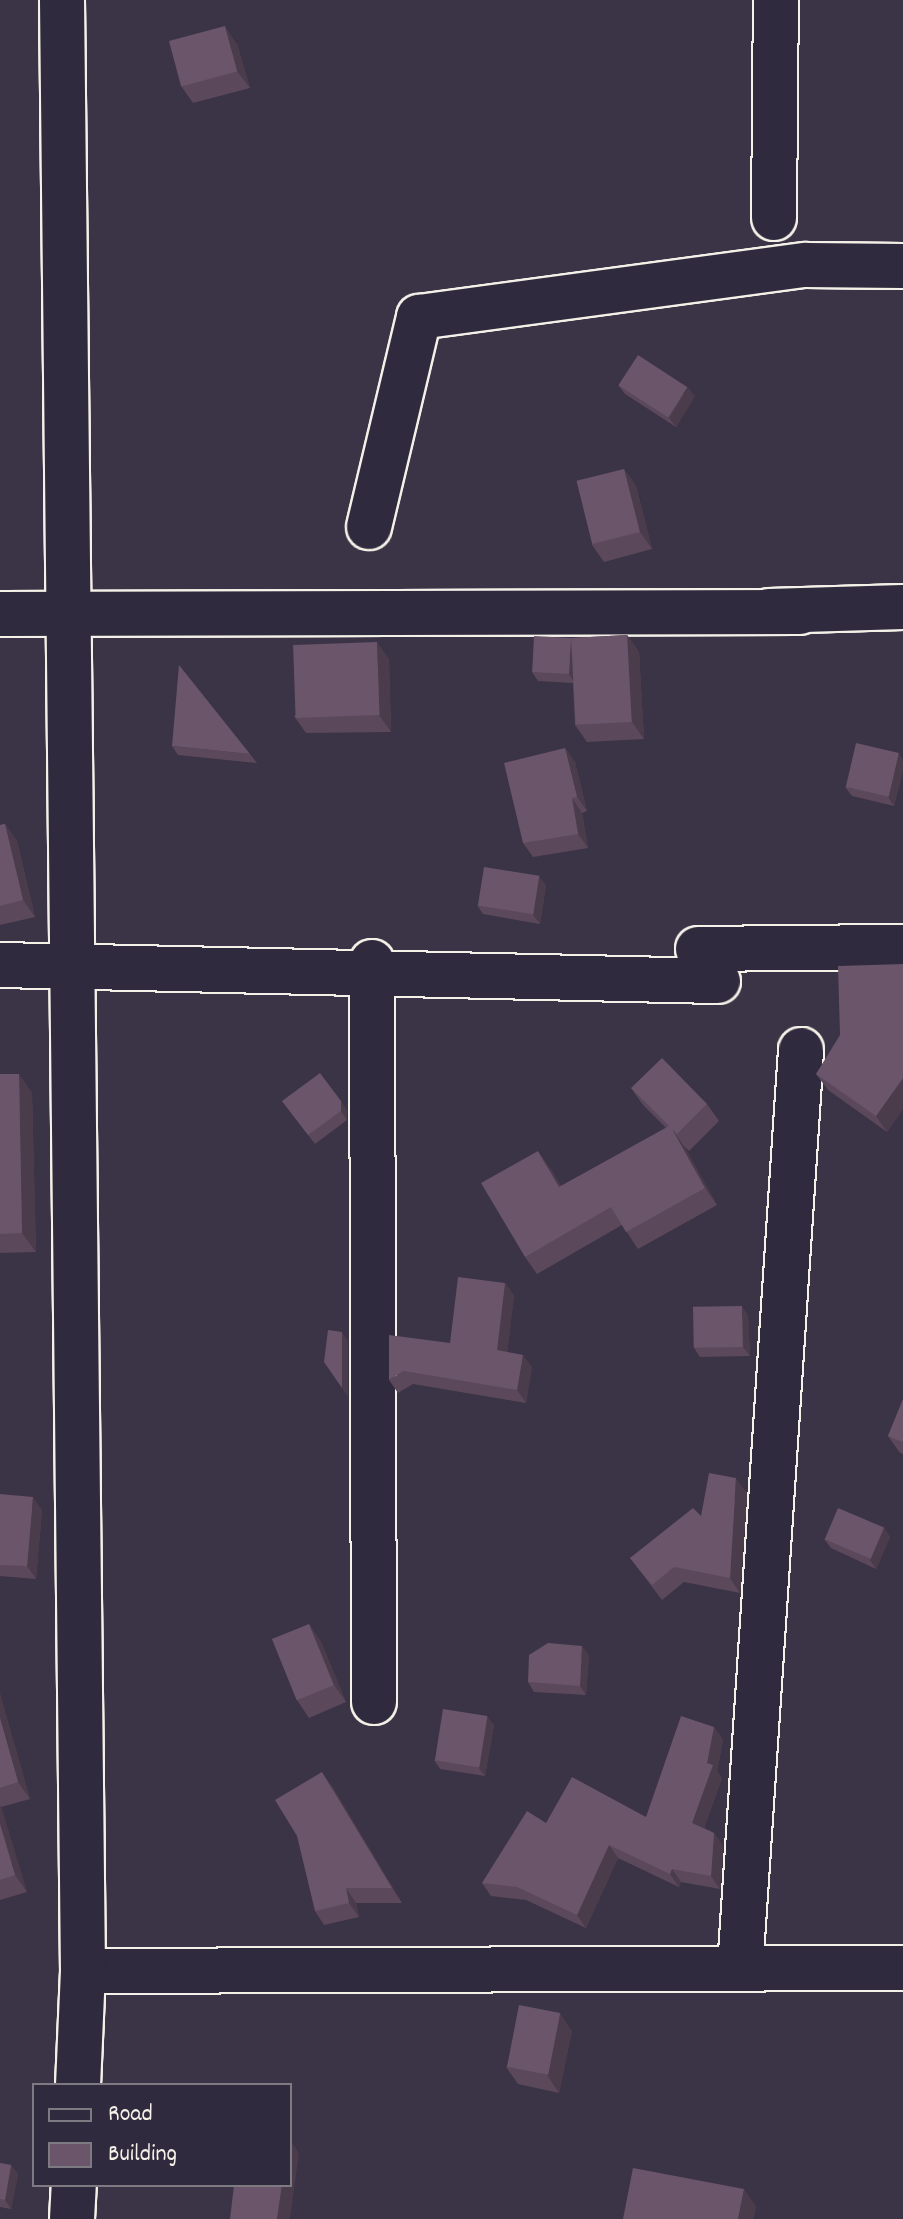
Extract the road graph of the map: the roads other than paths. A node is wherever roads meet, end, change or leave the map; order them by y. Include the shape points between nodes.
1 (62, 0) edge
2 (776, 0) edge
3 (774, 218) dead end
4 (903, 266) edge
5 (369, 527) dead end
6 (903, 607) edge
7 (752, 612) junction
8 (800, 612) dead end
9 (0, 614) edge
10 (903, 947) edge
11 (372, 962) dead end
12 (0, 965) edge
13 (801, 1050) dead end
14 (374, 1702) dead end
15 (903, 1968) edge
16 (740, 1969) junction
17 (83, 1971) junction
18 (78, 2083) edge
19 (74, 2187) edge
20 (72, 2219) edge

1 - 17 street
2 - 3 street
4 - 5 street via 806,265 419,317
6 - 7 street
7 - 8 street
7 - 9 street
10 - 12 street via 708,965
11 - 14 street
13 - 16 street
15 - 16 street
16 - 17 street
17 - 18 street
19 - 20 street

